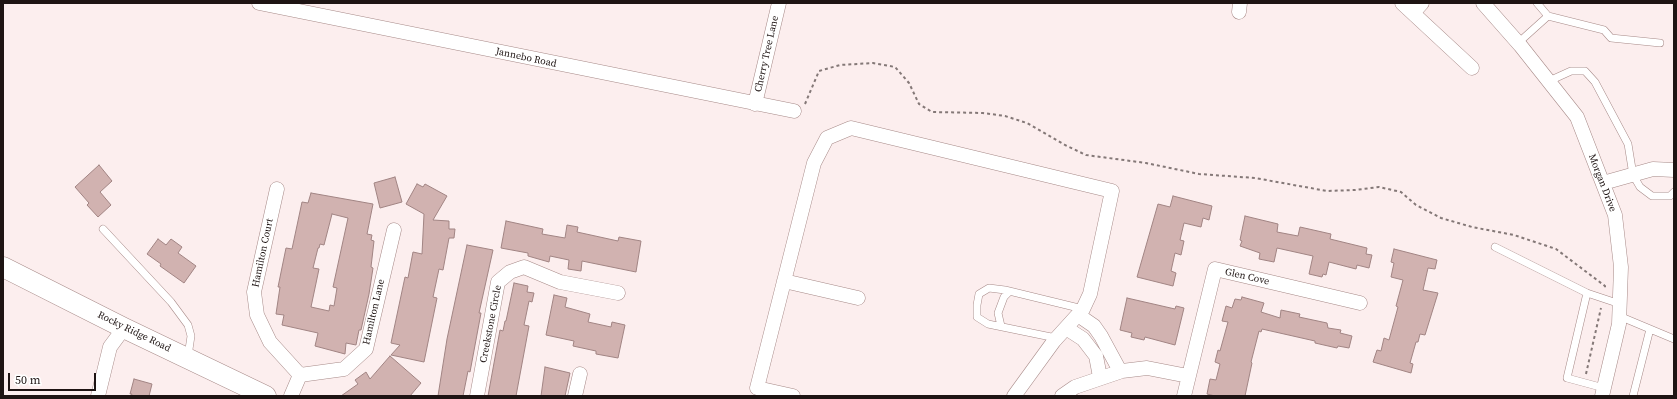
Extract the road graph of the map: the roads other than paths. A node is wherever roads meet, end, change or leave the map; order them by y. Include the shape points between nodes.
1 (259, 3) edge
2 (779, 3) edge
3 (1402, 3) edge
4 (1422, 3) edge
5 (1483, 3) edge
6 (1537, 3) edge
7 (1413, 14) junction
8 (1548, 16) junction
9 (1518, 43) junction
10 (1660, 43) dead end
11 (1472, 68) dead end
12 (1550, 81) junction
13 (755, 104) junction
14 (794, 111) road end
15 (1674, 170) edge
16 (1633, 175) junction
17 (1603, 183) junction
18 (277, 189) dead end
19 (1674, 192) edge
20 (103, 229) dead end
21 (394, 230) dead end
22 (1495, 247) dead end
23 (3, 267) edge
24 (784, 281) junction
25 (1009, 292) junction
26 (618, 293) dead end
27 (1587, 293) junction
28 (858, 298) dead end
29 (1360, 303) dead end
30 (1619, 310) junction
31 (1080, 312) junction
32 (1001, 326) junction
33 (124, 328) junction
34 (1066, 328) junction
35 (1650, 329) junction
36 (1056, 338) junction
37 (1674, 339) edge
38 (187, 358) junction
39 (1120, 371) junction
40 (580, 374) dead end
41 (300, 375) junction
42 (1188, 376) junction
43 (1100, 377) junction
44 (1603, 392) edge
45 (98, 396) edge
46 (266, 396) edge
47 (291, 396) edge
48 (477, 396) edge
49 (575, 396) edge
50 (793, 396) edge
51 (1014, 396) edge
52 (1062, 396) edge
53 (1184, 396) edge
54 (1633, 396) edge

1 - 13 street, Jannebo Road
2 - 13 street, Cherry Tree Lane
3 - 7 street
4 - 7 street
5 - 9 street, Morgan Drive
6 - 8 lane
7 - 11 street
8 - 9 lane
8 - 10 lane via 1604,30 1611,38
9 - 12 street, Morgan Drive
12 - 16 lane via 1571,71 1585,71 1595,82 1628,144
12 - 17 street, Morgan Drive via 1577,117
13 - 14 street, Jannebo Road
15 - 16 street via 1653,169
16 - 17 street
16 - 19 lane via 1640,187 1652,196 1670,196
17 - 30 street, Morgan Drive via 1615,215 1621,268
18 - 41 street, Hamilton Court via 254,292 257,315 270,342
20 - 38 lane via 171,302 188,325 191,336
21 - 41 street, Hamilton Lane via 366,349 344,369
22 - 27 lane
23 - 33 main road, Rocky Ridge Road
24 - 28 street
24 - 31 street via 814,163 827,138 851,128 1112,191 1090,294
24 - 50 street via 757,388
25 - 31 lane
25 - 32 lane via 1004,297 998,313
25 - 32 lane via 989,288 979,294 976,305 977,317 988,324
26 - 48 street, Creekstone Circle via 560,282 524,267 510,272 498,282
27 - 30 lane via 1603,298
27 - 44 lane via 1567,378
29 - 42 street, Glen Cove via 1215,269
30 - 35 lane
30 - 44 street, Morgan Drive via 1619,324
31 - 34 street
31 - 39 street via 1102,336
32 - 36 lane
33 - 38 main road, Rocky Ridge Road
33 - 45 street via 110,347
34 - 36 street
34 - 43 street via 1083,339 1096,356
35 - 37 lane
35 - 54 lane
36 - 51 street
38 - 46 main road, Rocky Ridge Road
39 - 42 street via 1147,368
39 - 43 street
40 - 49 street
41 - 47 street
42 - 53 street, Glen Cove
43 - 52 street via 1075,387

